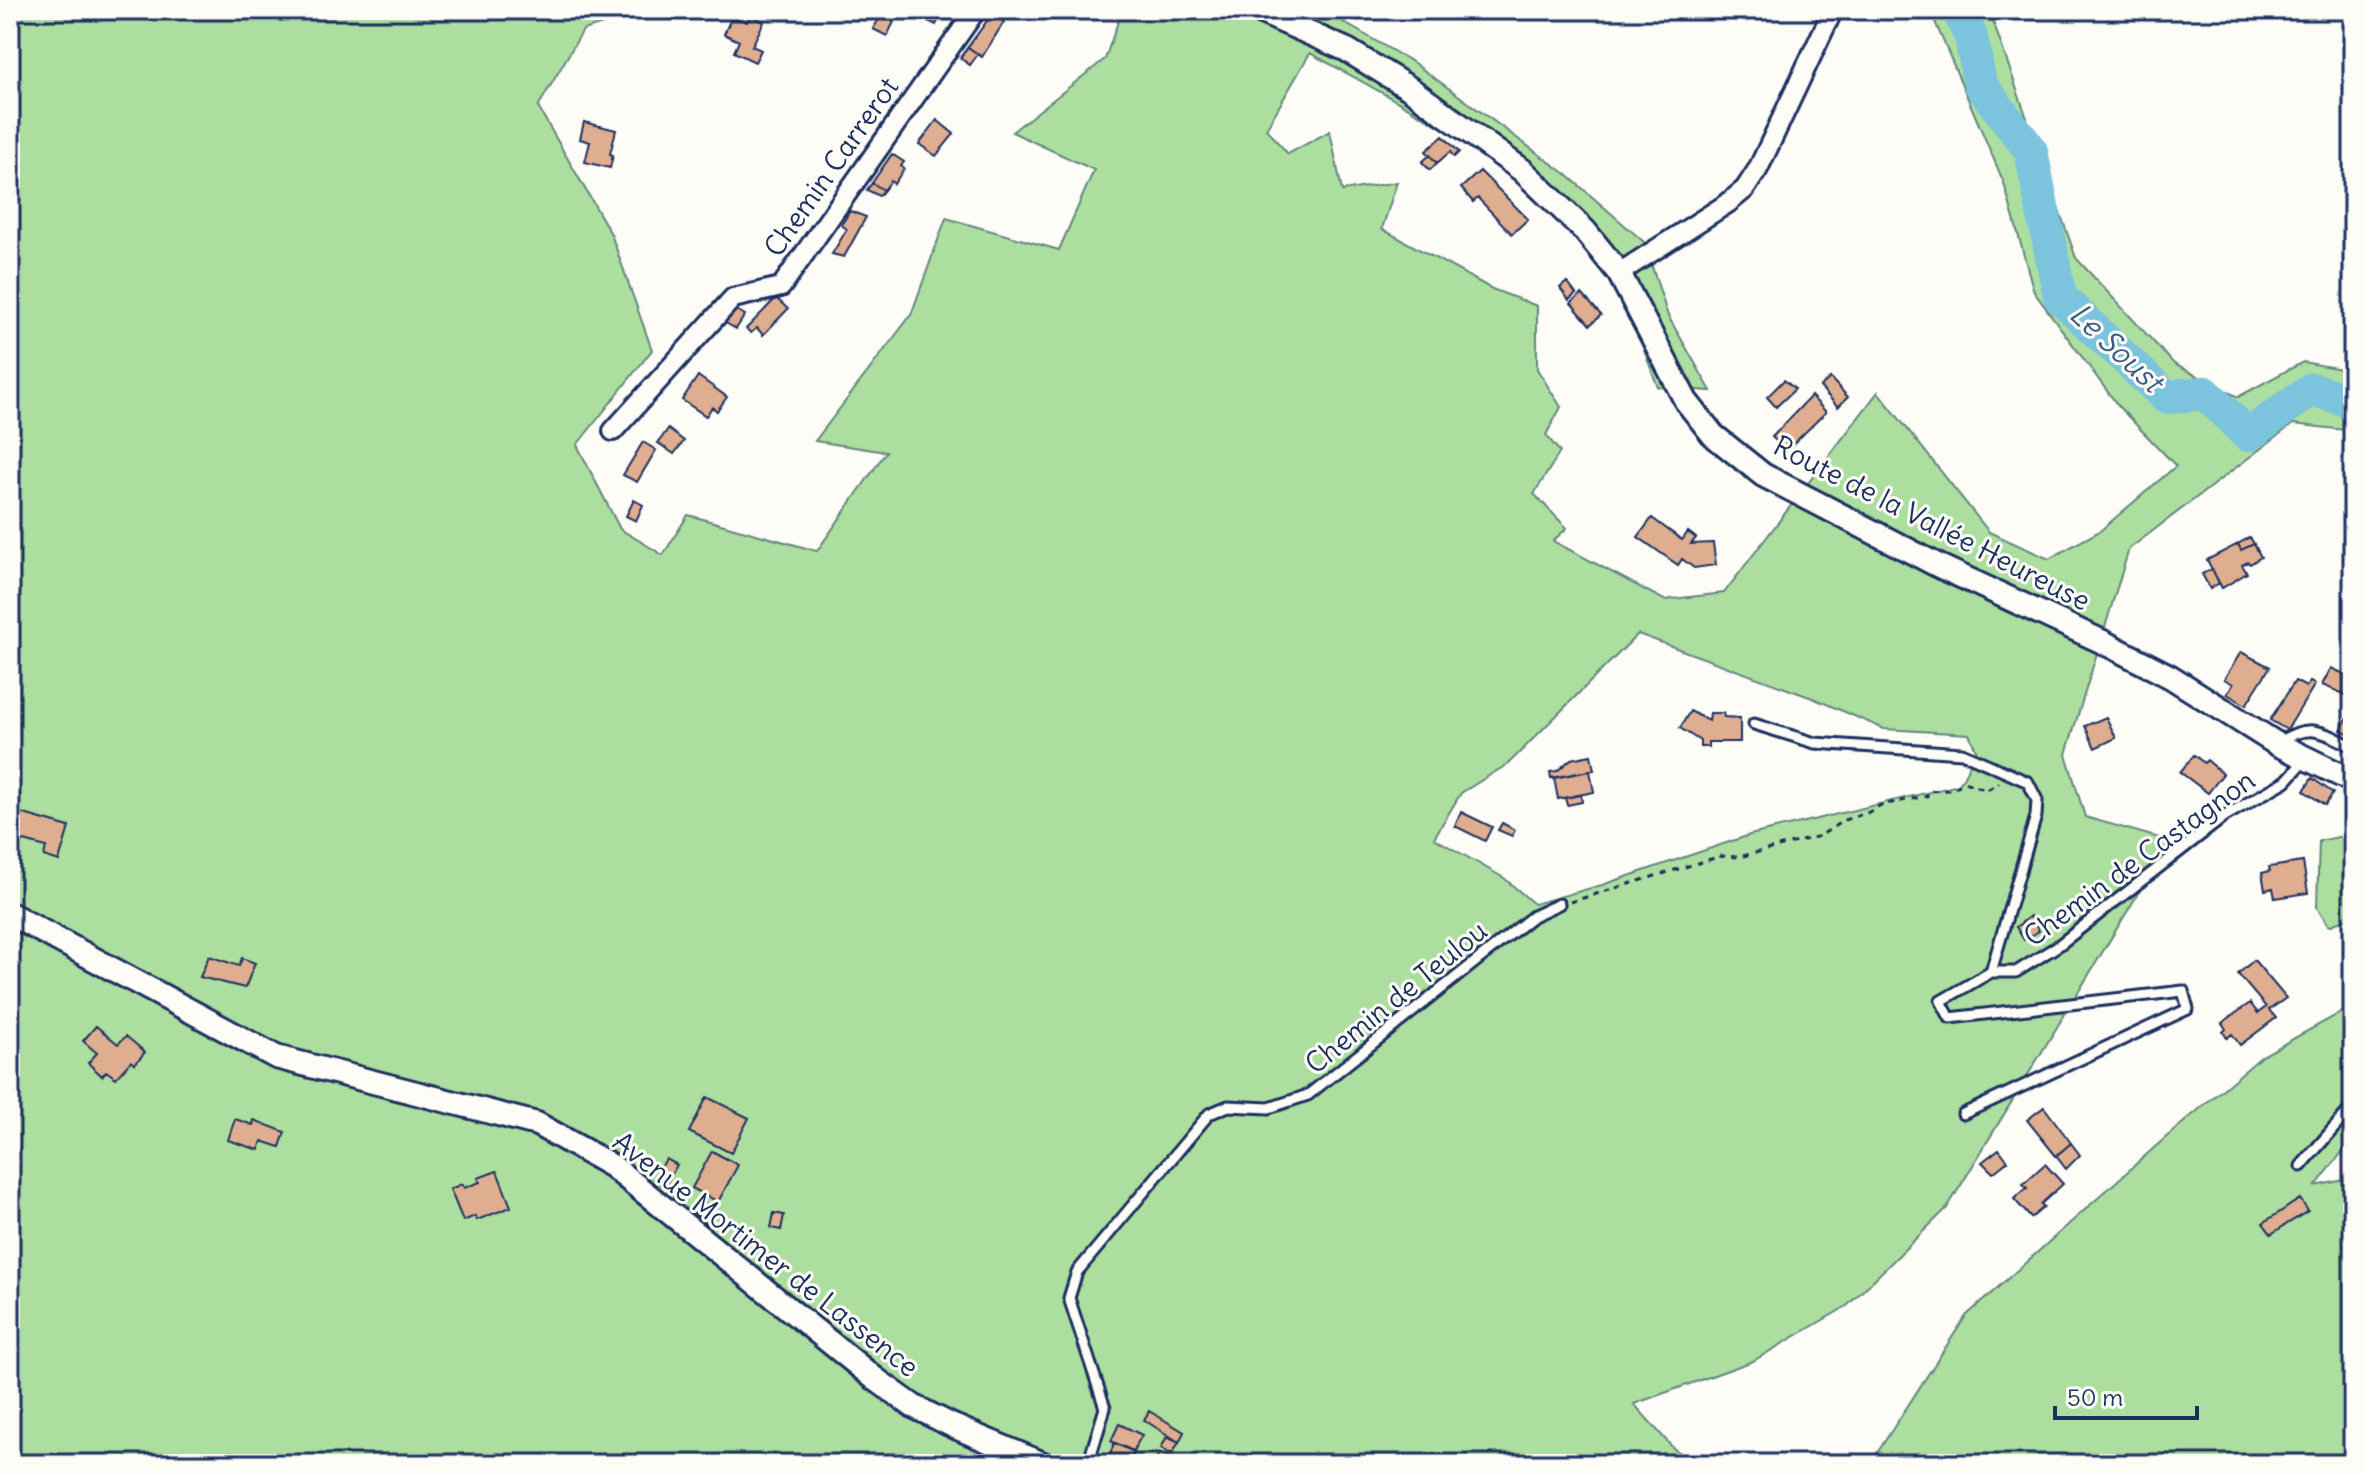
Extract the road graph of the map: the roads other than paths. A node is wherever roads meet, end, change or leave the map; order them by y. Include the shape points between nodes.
1 (976, 10) edge
2 (1257, 10) edge
3 (1833, 10) edge
4 (1619, 273) junction
5 (613, 431) dead end
6 (1754, 724) dead end
7 (2277, 744) junction
8 (2353, 747) edge
9 (2306, 759) junction
10 (2353, 781) edge
11 (1559, 904) road end
12 (10, 914) edge
13 (1991, 972) junction
14 (2353, 1106) edge
15 (1963, 1114) dead end
16 (2301, 1166) dead end
17 (1043, 1464) edge
18 (1088, 1464) edge

1 - 5 street, Chemin Carrerot via 781,287 733,298
2 - 4 street, Route de la Vallée Heureuse via 1347,50 1522,170 1585,231
3 - 4 street via 1745,189
4 - 7 street, Route de la Vallée Heureuse via 1686,401 1713,435 1763,475 2171,677
6 - 13 lane via 1815,743 1962,753 2028,782 2037,800 2036,816
7 - 8 lane via 2296,731 2323,731
7 - 9 street, Route de la Vallée Heureuse
9 - 10 street, Route de la Vallée Heureuse
9 - 13 lane, Chemin de Castagnon via 2286,781 2225,816 2059,945 2016,972
11 - 18 lane, Chemin de Teulou via 1533,916 1308,1095 1269,1108 1228,1106 1209,1114 1087,1259 1069,1298 1105,1408
12 - 17 street, Avenue Mortimer de Lassence via 276,1057 537,1124 612,1166 913,1406
13 - 15 lane, Chemin de Castagnon via 1941,1001 1950,1018 2183,991 2188,1009
14 - 16 lane

